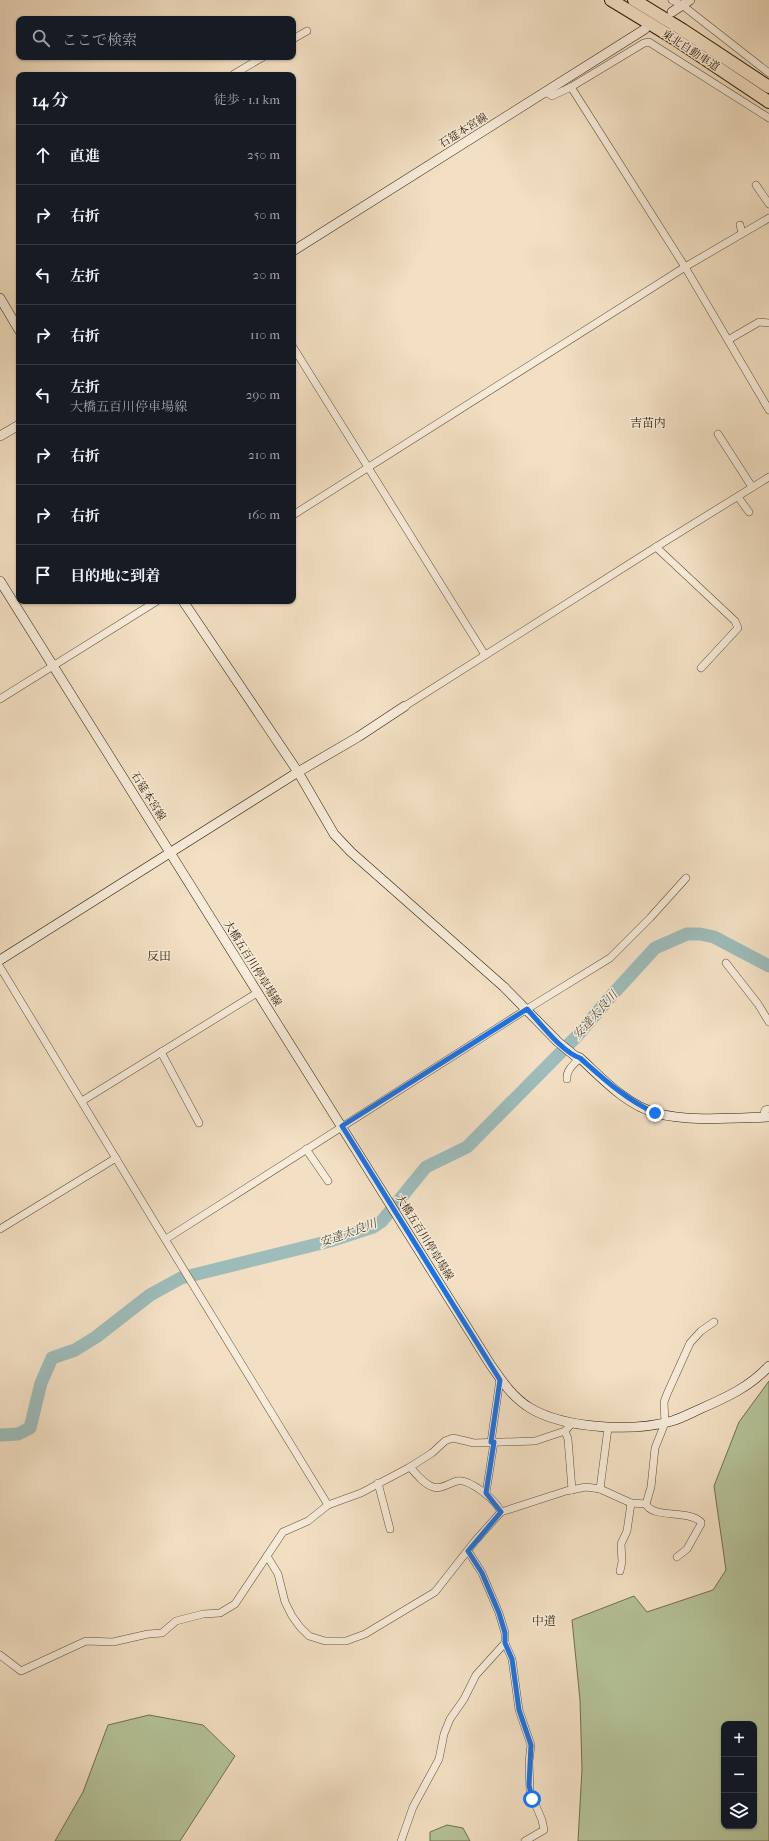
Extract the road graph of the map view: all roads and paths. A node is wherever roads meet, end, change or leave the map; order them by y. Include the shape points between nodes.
1 (612, 0) edge
2 (634, 0) edge
3 (672, 0) edge
4 (690, 0) edge
5 (682, 5) junction
6 (672, 12) dead end
7 (645, 29) dead end
8 (307, 31) dead end
9 (296, 37) edge
10 (258, 60) edge
11 (237, 72) edge
12 (769, 72) edge
13 (571, 87) junction
14 (769, 87) edge
15 (546, 92) junction
16 (769, 102) edge
17 (769, 118) edge
18 (756, 185) dead end
19 (769, 204) edge
20 (769, 218) edge
21 (740, 225) dead end
22 (742, 233) junction
23 (296, 249) edge
24 (685, 267) junction
25 (0, 298) edge
26 (769, 323) edge
27 (16, 325) edge
28 (728, 340) junction
29 (296, 352) edge
30 (769, 410) edge
31 (16, 427) edge
32 (718, 434) dead end
33 (0, 436) edge
34 (368, 467) junction
35 (769, 477) edge
36 (752, 487) junction
37 (738, 496) junction
38 (749, 512) dead end
39 (296, 513) edge
40 (656, 547) junction
41 (0, 581) edge
42 (153, 604) edge
43 (185, 604) edge
44 (485, 655) junction
45 (53, 666) junction
46 (701, 668) dead end
47 (0, 699) edge
48 (405, 706) joint
49 (298, 772) junction
50 (171, 853) junction
51 (686, 878) dead end
52 (0, 960) edge
53 (726, 964) dead end
54 (0, 967) edge
55 (257, 992) junction
56 (527, 1009) junction
57 (769, 1022) edge
58 (161, 1052) junction
59 (578, 1057) junction
60 (567, 1079) dead end
61 (82, 1100) junction
62 (769, 1109) edge
63 (766, 1117) edge
64 (199, 1123) dead end
65 (342, 1126) junction
66 (306, 1149) junction
67 (116, 1158) junction
68 (328, 1181) dead end
69 (0, 1229) edge
70 (166, 1239) junction
71 (714, 1322) dead end
72 (769, 1366) edge
73 (500, 1380) junction
74 (572, 1423) junction
75 (665, 1423) junction
76 (608, 1428) junction
77 (564, 1431) junction
78 (493, 1442) junction
79 (410, 1467) junction
80 (378, 1483) junction
81 (600, 1489) junction
82 (572, 1490) junction
83 (486, 1493) junction
84 (631, 1503) junction
85 (646, 1504) junction
86 (328, 1505) junction
87 (501, 1512) junction
88 (390, 1529) dead end
89 (468, 1551) junction
90 (267, 1556) junction
91 (677, 1557) dead end
92 (620, 1571) dead end
93 (505, 1643) junction
94 (0, 1655) edge
95 (401, 1841) edge
96 (526, 1841) edge

1 - 16 highway, 東北自動車道
2 - 14 highway, 東北自動車道
3 - 5 street
4 - 5 main road
5 - 6 main road
5 - 12 street
7 - 15 main road, 石筵本宮線
8 - 9 street
10 - 11 street
13 - 15 street via 552,96
13 - 17 street via 649,42
13 - 24 street
15 - 23 main road, 石筵本宮線
18 - 19 street
20 - 22 street
21 - 22 street
22 - 24 street
24 - 28 street
24 - 34 street
25 - 27 main road
26 - 28 street via 759,322
28 - 30 street
29 - 34 street
31 - 33 main road
32 - 36 street
34 - 39 street
34 - 44 street
35 - 36 street
36 - 37 street
37 - 38 street
37 - 40 street
40 - 44 street
40 - 46 street via 735,621 738,628
41 - 45 main road, 石筵本宮線
42 - 45 street
43 - 49 main road
44 - 48 street
45 - 47 street
45 - 50 main road, 石筵本宮線
48 - 49 main road
49 - 50 main road
49 - 56 main road via 334,834 351,852
50 - 52 main road
50 - 55 main road, 大橋五百川停車場線
51 - 56 street via 610,958
53 - 57 street
54 - 61 street
55 - 58 street
55 - 65 main road, 大橋五百川停車場線
56 - 59 main road via 558,1042
56 - 65 street
58 - 61 street
58 - 64 street
59 - 60 street via 570,1068
59 - 63 main road via 624,1096 655,1113 682,1118
61 - 67 street
62 - 63 street via 765,1110
65 - 66 street
65 - 73 main road, 大橋五百川停車場線
66 - 68 street
66 - 70 street
67 - 69 street
67 - 70 street
70 - 86 street via 193,1288
71 - 75 street via 701,1331 687,1349 664,1402
72 - 75 main road, 大橋五百川停車場線 via 735,1393
73 - 74 main road, 大橋五百川停車場線 via 531,1409
73 - 78 street
74 - 76 main road, 大橋五百川停車場線
74 - 77 street
75 - 76 main road, 大橋五百川停車場線
75 - 85 street via 655,1448 651,1487
76 - 81 street
77 - 78 street via 535,1441
77 - 82 street via 568,1439
78 - 79 street via 474,1443 453,1438
78 - 83 street
79 - 80 street
79 - 83 street via 434,1488 458,1481
80 - 86 street via 361,1493
80 - 88 street
81 - 82 street via 586,1487
81 - 84 street
82 - 87 street
83 - 87 street
84 - 85 street
84 - 92 street via 627,1531 621,1544
85 - 91 street via 653,1510 690,1515 701,1522 687,1549
86 - 90 street via 308,1521 283,1532
87 - 89 street
89 - 90 street via 435,1592 365,1634 337,1642 309,1636 300,1627 285,1602 278,1574
89 - 93 street via 482,1573 499,1613
90 - 94 street via 235,1604 220,1613 202,1614 176,1621 162,1633 113,1642 86,1641 21,1671
93 - 95 street via 476,1675 450,1719 439,1760 419,1793
93 - 96 street via 512,1659 519,1710 531,1745 530,1792 544,1826 544,1830

